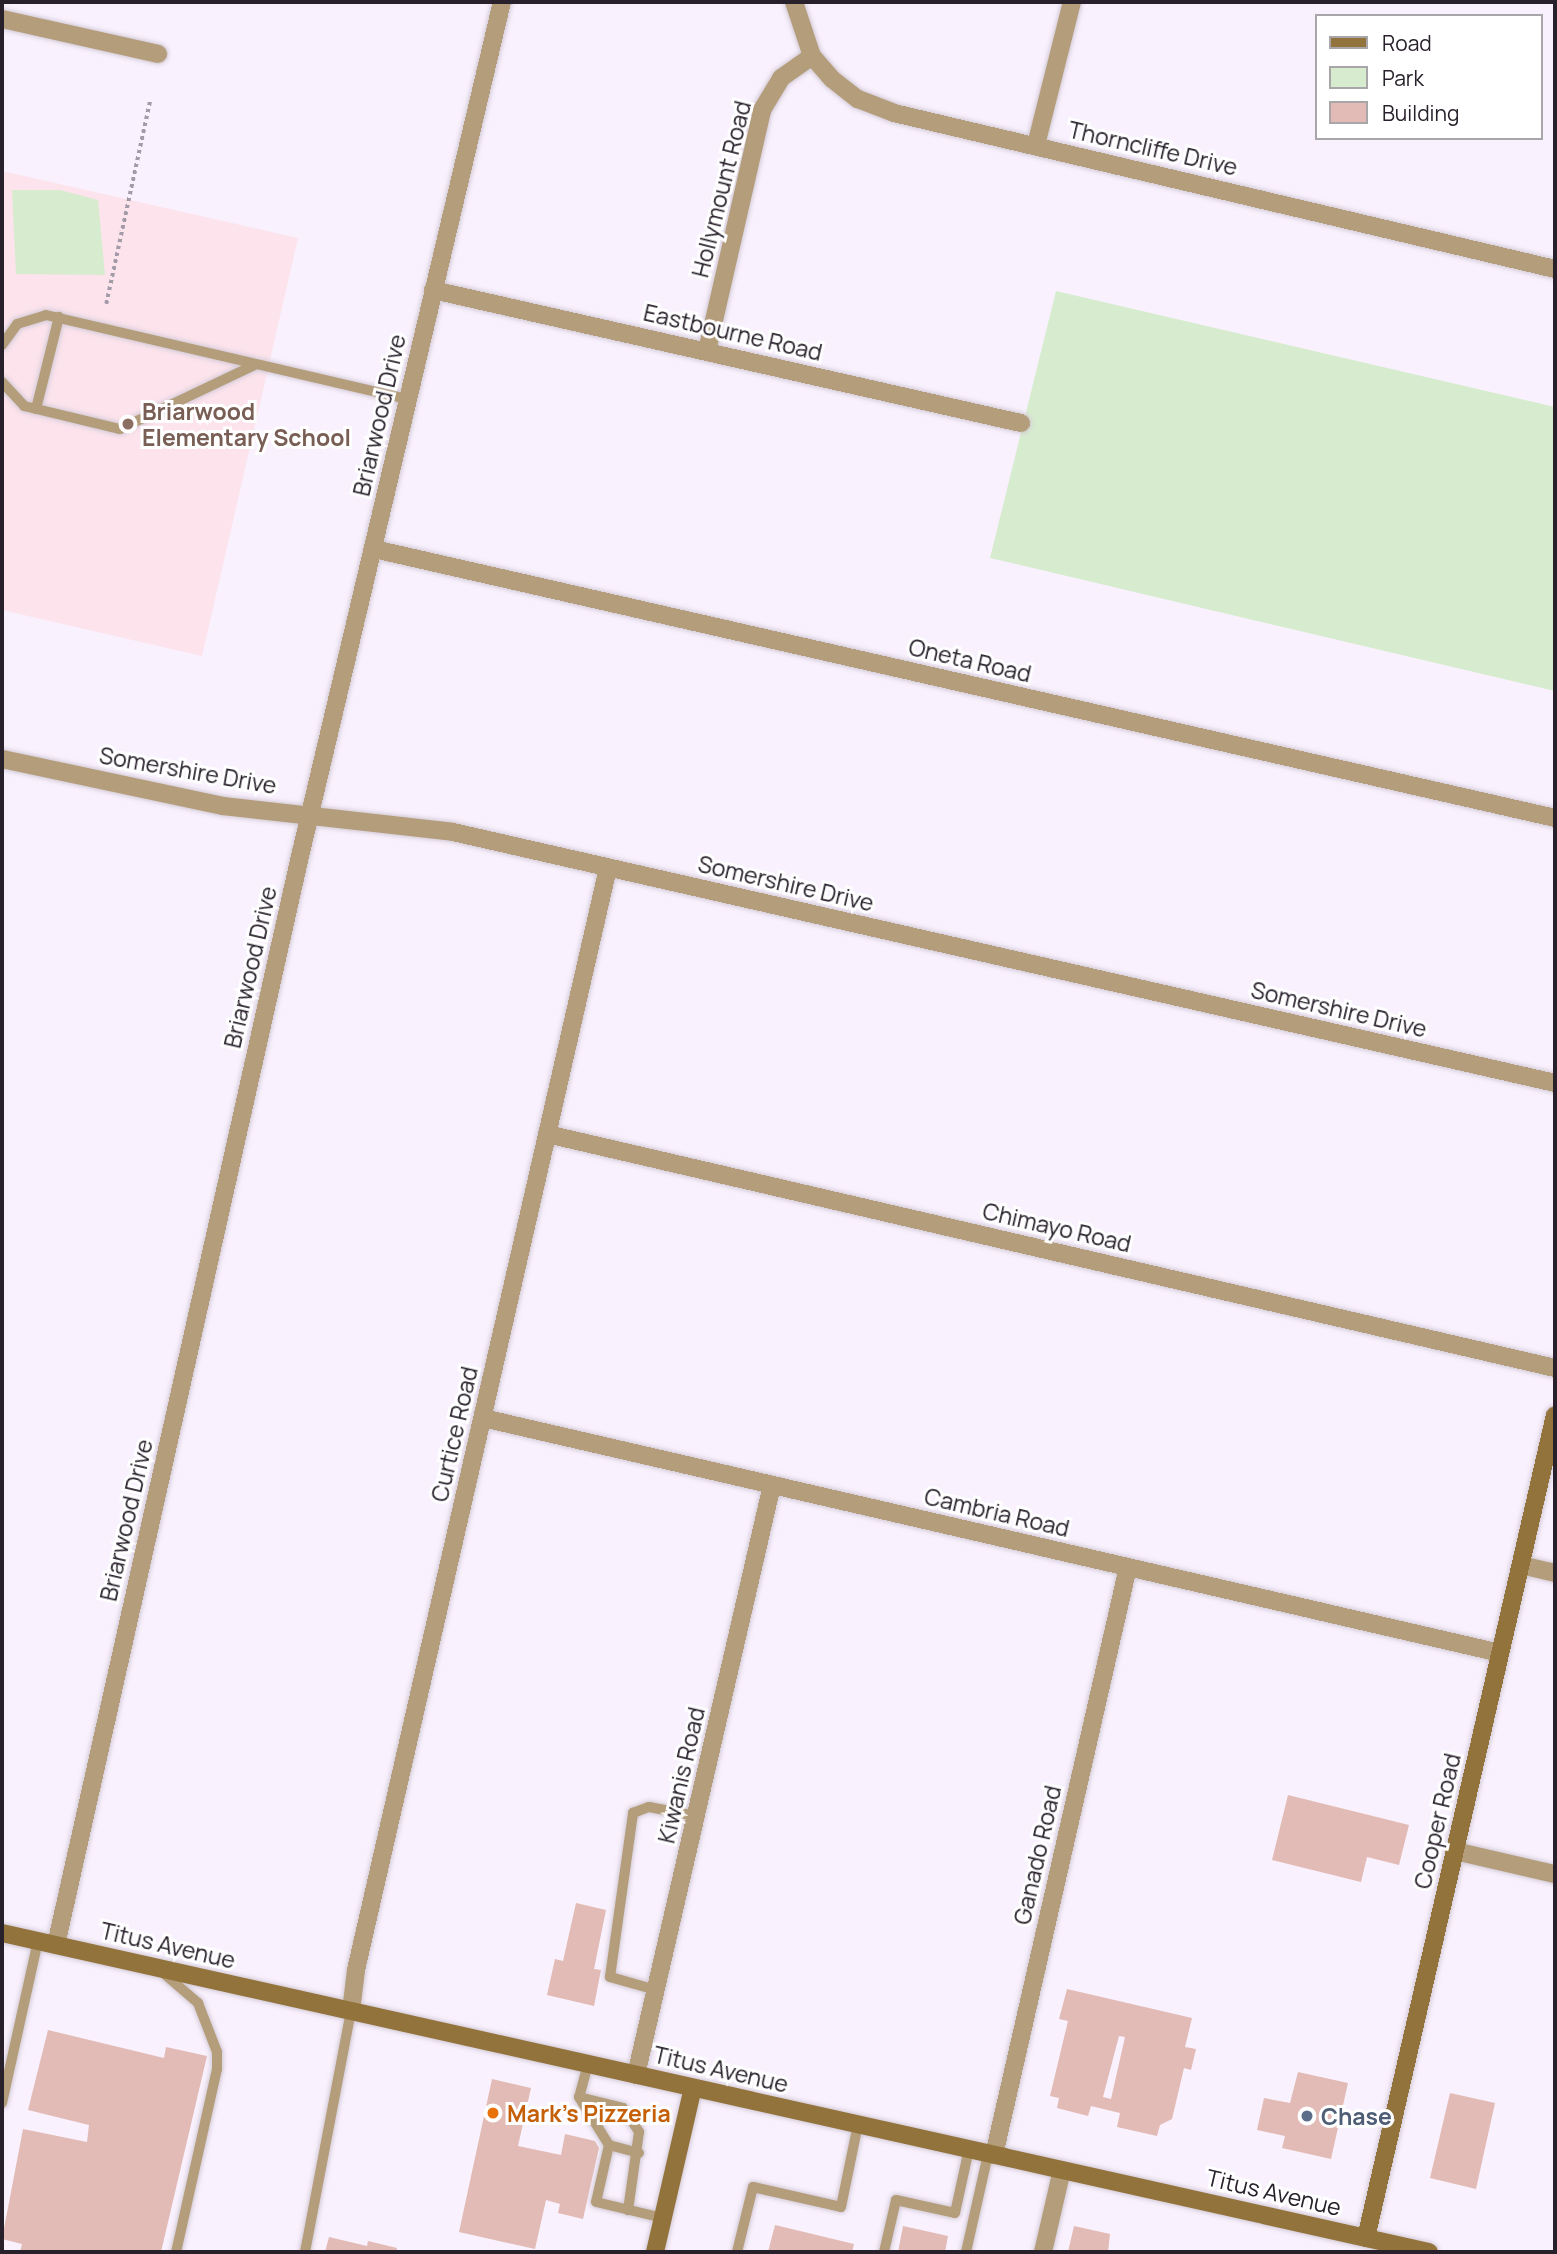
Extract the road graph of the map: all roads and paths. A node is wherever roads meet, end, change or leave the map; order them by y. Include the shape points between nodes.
1 (502, 2) edge
2 (794, 2) edge
3 (1072, 2) edge
4 (2, 19) edge
5 (158, 54) dead end
6 (813, 56) junction
7 (150, 100) dead end
8 (1037, 145) junction
9 (1555, 269) edge
10 (433, 290) junction
11 (106, 304) dead end
12 (59, 317) junction
13 (2, 345) edge
14 (707, 351) junction
15 (255, 365) junction
16 (2, 382) edge
17 (407, 399) junction
18 (36, 409) junction
19 (1021, 423) dead end
20 (374, 549) junction
21 (2, 759) edge
22 (311, 814) junction
23 (1555, 818) edge
24 (608, 868) junction
25 (1555, 1083) edge
26 (547, 1134) junction
27 (1555, 1368) edge
28 (1555, 1415) edge
29 (483, 1418) junction
30 (772, 1485) junction
31 (1521, 1565) junction
32 (1128, 1567) junction
33 (1555, 1573) edge
34 (1500, 1653) junction
35 (696, 1816) junction
36 (1455, 1851) junction
37 (1555, 1874) edge
38 (2, 1933) edge
39 (47, 1943) junction
40 (157, 1968) junction
41 (656, 1990) junction
42 (351, 2011) junction
43 (588, 2064) junction
44 (636, 2075) junction
45 (693, 2088) junction
46 (579, 2097) junction
47 (2, 2103) edge
48 (858, 2124) junction
49 (609, 2146) junction
50 (969, 2149) junction
51 (639, 2153) junction
52 (991, 2154) junction
53 (1062, 2170) junction
54 (628, 2210) junction
55 (663, 2218) junction
56 (1364, 2245) edge
57 (176, 2252) edge
58 (305, 2252) edge
59 (655, 2252) edge
60 (737, 2252) edge
61 (884, 2252) edge
62 (966, 2252) edge
63 (1043, 2252) edge
64 (1429, 2252) edge

1 - 10 street, Briarwood Drive
2 - 6 street, Thorncliffe Drive
3 - 8 street
4 - 5 street
6 - 8 street, Thorncliffe Drive via 832,79 858,99 894,113
6 - 14 street, Hollymount Road via 781,78 762,110
7 - 11 path
8 - 9 street, Thorncliffe Drive
10 - 14 street, Eastbourne Road
10 - 17 street, Briarwood Drive
12 - 13 lane via 24,320
12 - 15 lane
12 - 18 lane
14 - 19 street, Eastbourne Road
15 - 17 lane
15 - 18 lane via 120,429
16 - 18 lane via 16,401
17 - 20 street, Briarwood Drive
20 - 22 street, Briarwood Drive
20 - 23 street, Oneta Road
21 - 22 street, Somershire Drive via 223,806
22 - 24 street, Somershire Drive via 453,832
22 - 39 street, Briarwood Drive
24 - 25 street, Somershire Drive
24 - 26 street, Curtice Road
26 - 27 street, Chimayo Road
26 - 29 street, Curtice Road
28 - 31 main road, Cooper Road
29 - 30 street, Cambria Road
29 - 42 street, Curtice Road via 356,1970
30 - 32 street, Cambria Road
30 - 35 street, Kiwanis Road
31 - 33 street
31 - 34 main road, Cooper Road
32 - 34 street, Cambria Road
32 - 52 street, Ganado Road
34 - 36 main road, Cooper Road
35 - 41 street, Kiwanis Road
35 - 41 lane via 649,1807 633,1813 610,1976
36 - 37 street
36 - 56 main road, Cooper Road
38 - 39 main road, Titus Avenue
39 - 40 main road, Titus Avenue
39 - 47 lane
40 - 42 main road, Titus Avenue
40 - 57 lane via 205,2014 218,2069
41 - 44 street, Kiwanis Road
42 - 43 main road, Titus Avenue
42 - 58 lane
43 - 44 main road, Titus Avenue
43 - 46 lane
44 - 45 main road, Titus Avenue
45 - 48 main road, Titus Avenue
45 - 55 main road
46 - 49 lane
46 - 51 lane via 623,2108 639,2132
48 - 50 main road, Titus Avenue
48 - 60 lane via 841,2207 754,2187
49 - 51 lane
49 - 54 lane via 596,2202
50 - 52 main road, Titus Avenue
50 - 61 lane via 955,2213 896,2200
51 - 54 lane
52 - 53 main road, Titus Avenue
52 - 62 lane
53 - 56 main road, Titus Avenue
53 - 63 street
54 - 55 lane
55 - 59 main road
56 - 64 main road, Titus Avenue

